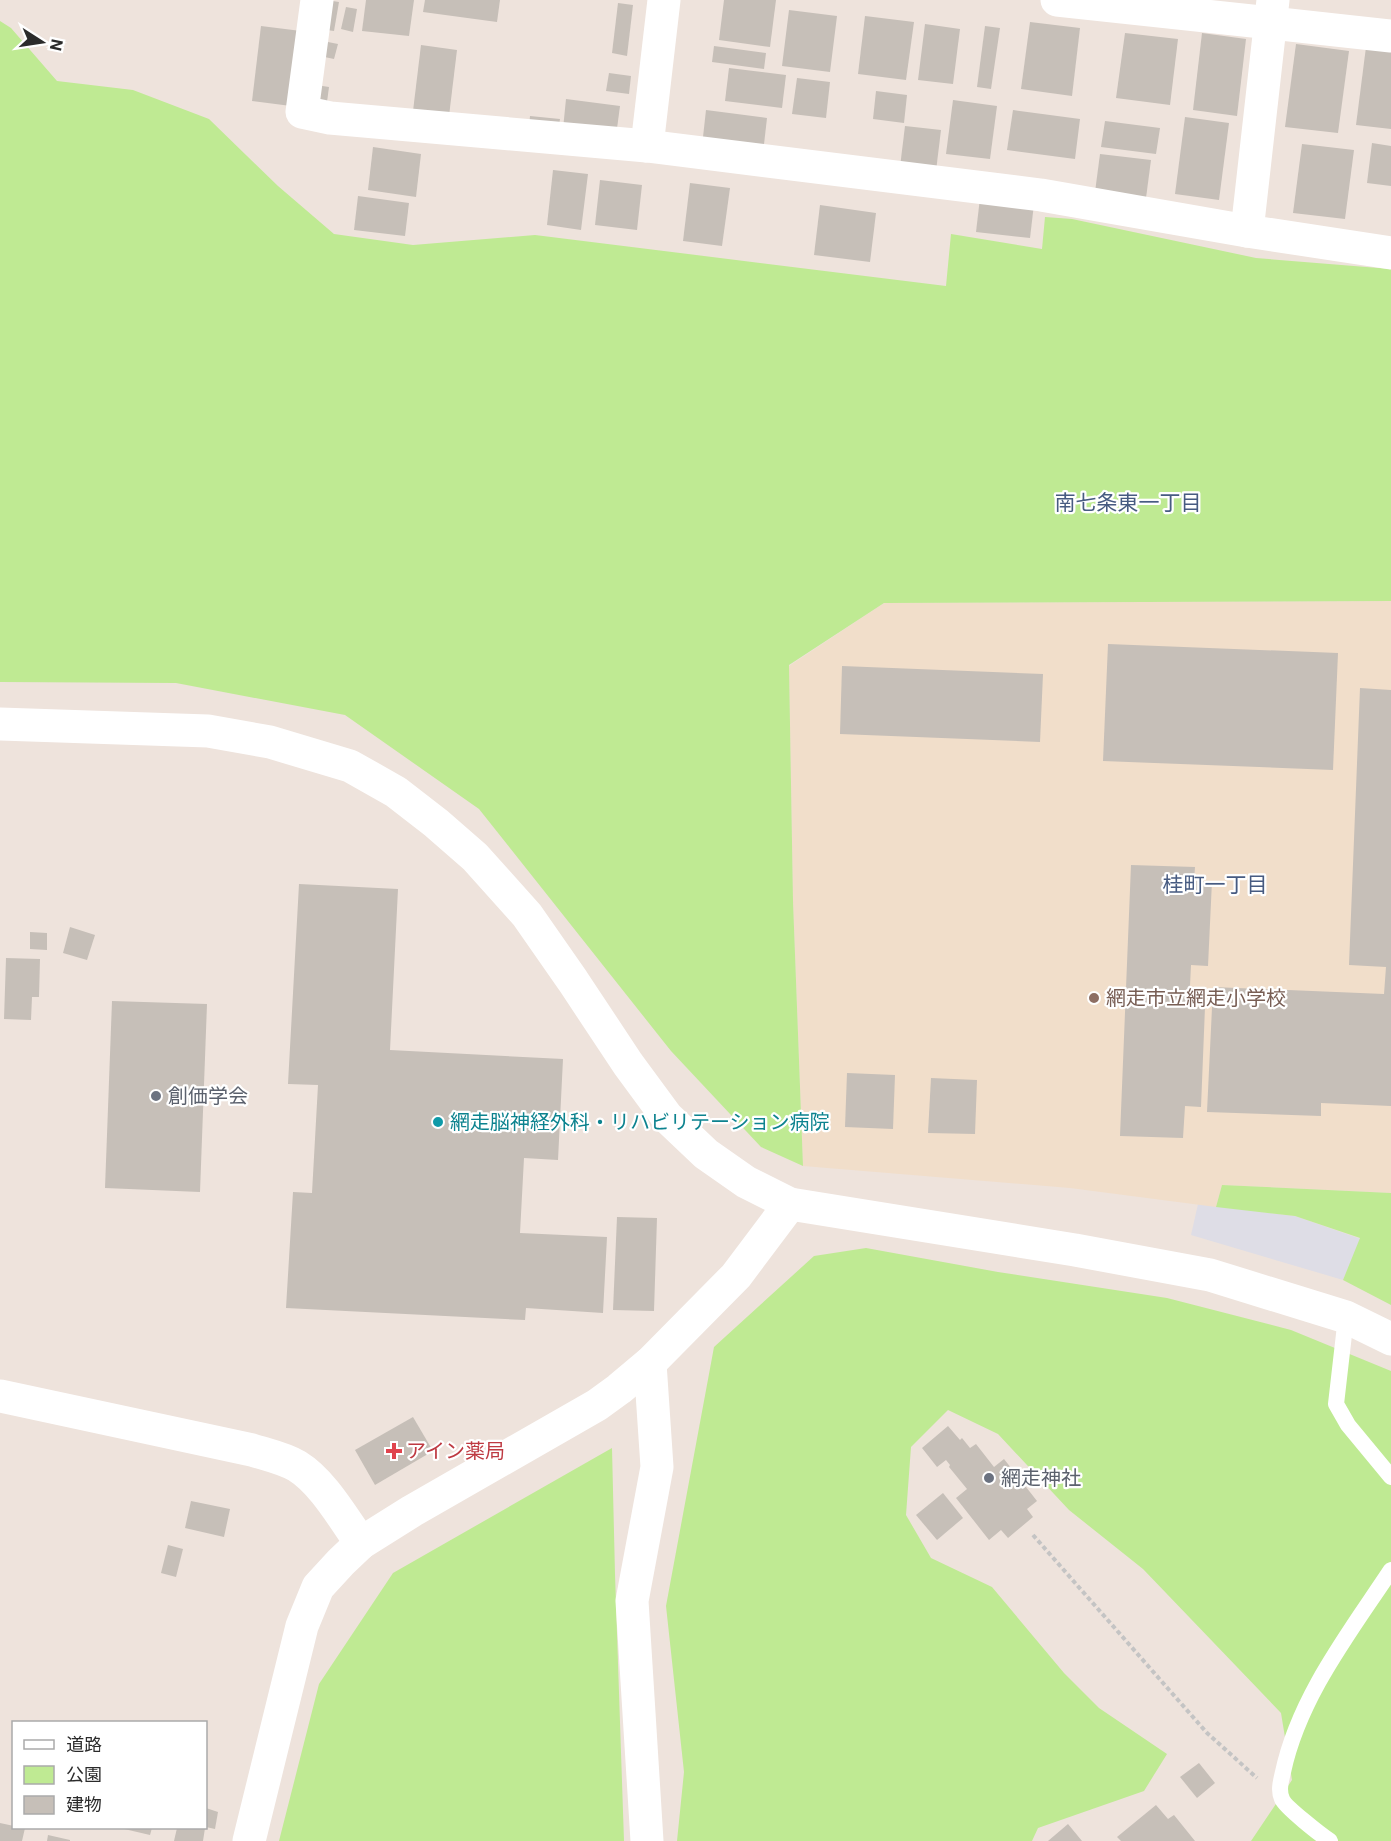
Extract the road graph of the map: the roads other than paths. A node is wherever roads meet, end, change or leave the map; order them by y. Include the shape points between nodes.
1 (317, 0) edge
2 (664, 0) edge
3 (1057, 0) edge
4 (1272, 12) edge
5 (1391, 36) edge
6 (647, 146) junction
7 (1247, 231) junction
8 (1391, 253) edge
9 (0, 724) edge
10 (790, 1203) junction
11 (1346, 1317) junction
12 (1391, 1339) edge
13 (650, 1363) junction
14 (0, 1396) edge
15 (1391, 1477) edge
16 (361, 1543) junction
17 (1391, 1570) edge
18 (249, 1841) edge
19 (647, 1841) edge
20 (1330, 1841) edge

1 - 6 street via 302,112 330,118
2 - 6 street
3 - 4 street
4 - 5 street
4 - 7 street
6 - 7 street via 1041,195
7 - 8 street
9 - 10 street via 208,731 270,742 350,766 396,792 475,857 527,915 667,1117 706,1154 746,1182
10 - 11 street via 1210,1275
10 - 13 street via 736,1276
11 - 12 street
11 - 15 lane via 1336,1404 1348,1425
13 - 16 street via 597,1405
13 - 19 street via 657,1467 632,1601
14 - 16 street via 284,1459 322,1489
16 - 18 street via 318,1587 307,1613
17 - 20 lane via 1322,1676 1285,1759 1279,1788 1282,1801

